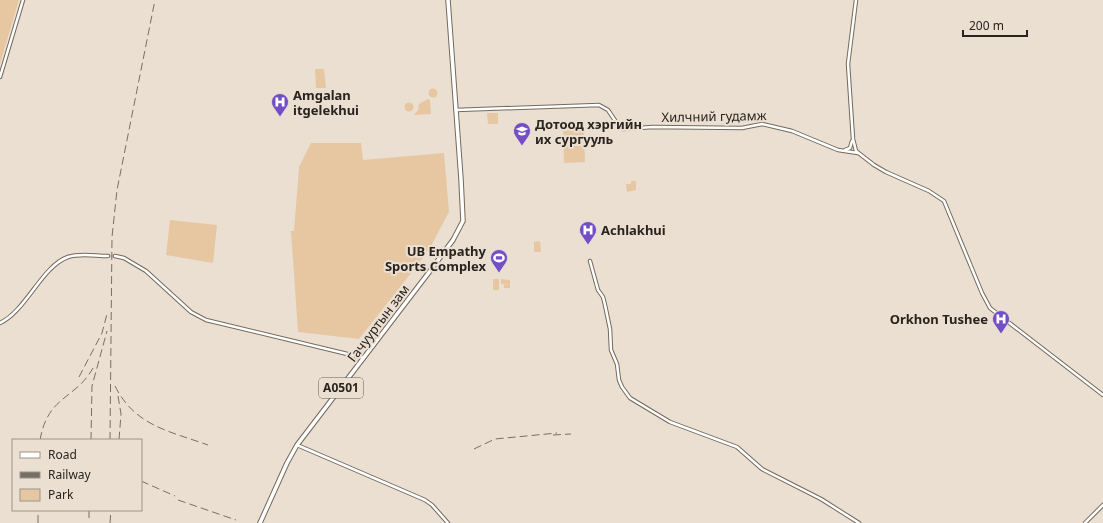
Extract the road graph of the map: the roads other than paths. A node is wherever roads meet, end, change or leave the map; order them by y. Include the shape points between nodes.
1 (23, 0) edge
2 (448, 0) edge
3 (856, 0) edge
4 (0, 77) edge
5 (456, 110) junction
6 (853, 139) junction
7 (850, 147) junction
8 (854, 148) junction
9 (841, 151) junction
10 (858, 153) junction
11 (108, 256) tunnel mouth
12 (115, 256) tunnel mouth
13 (590, 261) dead end
14 (0, 323) edge
15 (365, 358) junction
16 (1103, 395) edge
17 (297, 445) junction
18 (1103, 505) edge
19 (259, 523) edge
20 (448, 523) edge
21 (859, 523) edge
22 (1085, 523) edge

1 - 4 main road
2 - 5 highway, A0501
3 - 6 main road via 848,60
5 - 9 main road, Хилчний гудамж via 598,105 607,109 623,129 653,126 742,128 762,124 794,131
5 - 15 highway, Гачууртын зам / A0501 via 464,212 460,227
6 - 7 main road
6 - 8 main road
7 - 8 main road
7 - 9 main road
8 - 10 main road
9 - 10 main road, Хилчний гудамж
10 - 16 main road via 884,172 927,190 945,202 990,308
11 - 14 main road via 74,256 60,261 11,316
12 - 15 main road via 124,258 152,274 188,309 201,317
13 - 21 main road via 605,305 611,350 619,380 630,398 670,422 735,446 760,468 822,499
15 - 17 highway, Гачууртын зам / A0501
17 - 19 highway, Гачууртын зам / A0501
17 - 20 main road via 425,500
18 - 22 main road

